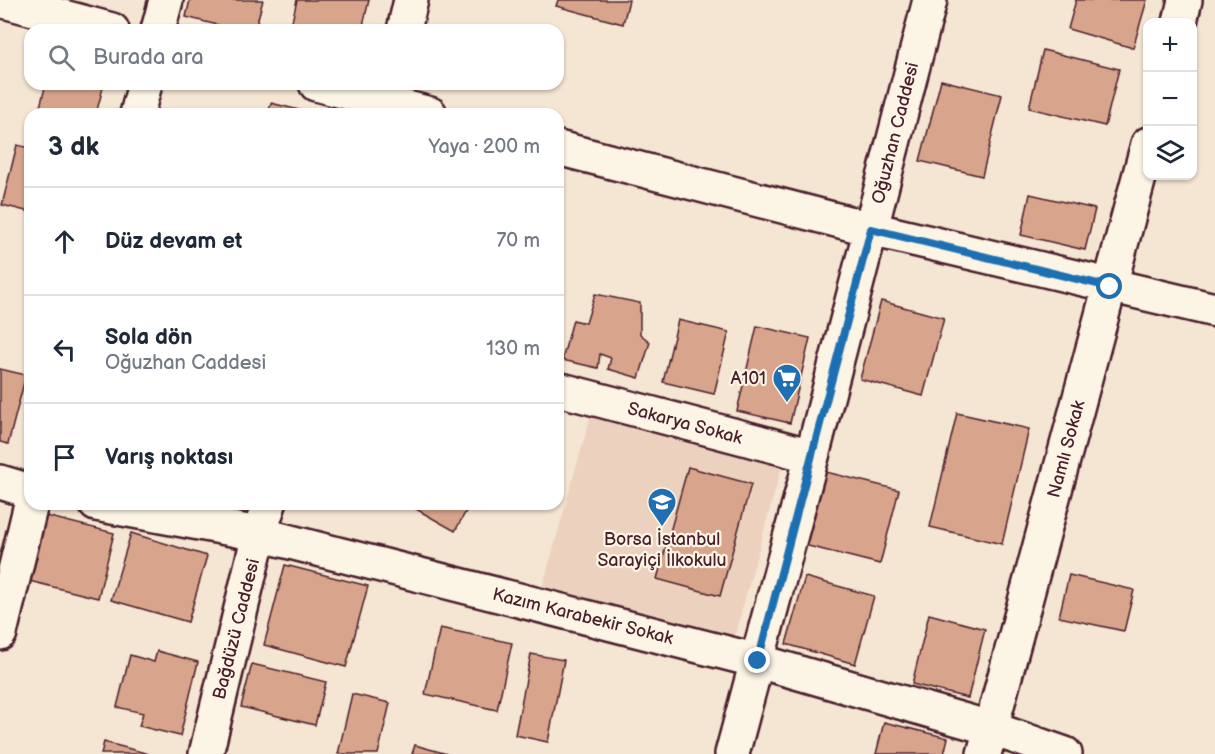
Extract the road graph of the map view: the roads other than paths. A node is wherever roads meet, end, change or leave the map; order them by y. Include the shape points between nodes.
1 (0, 0) edge
2 (166, 0) edge
3 (411, 0) edge
4 (1185, 0) edge
5 (925, 1) edge
6 (1180, 18) edge
7 (90, 24) edge
8 (160, 24) edge
9 (405, 24) edge
10 (143, 90) edge
11 (342, 90) edge
12 (385, 100) edge
13 (139, 108) edge
14 (411, 108) edge
15 (564, 150) edge
16 (1143, 163) edge
17 (871, 229) junction
18 (1110, 287) junction
19 (1215, 310) edge
20 (564, 391) edge
21 (812, 456) junction
22 (0, 482) edge
23 (24, 489) edge
24 (30, 510) edge
25 (163, 510) edge
26 (264, 519) edge
27 (0, 633) edge
28 (758, 661) junction
29 (987, 741) edge
30 (206, 754) edge
31 (732, 754) edge
32 (1065, 754) edge

1 - 7 street
2 - 8 street
3 - 9 street
4 - 6 street
5 - 17 street, Oğuzhan Caddesi
10 - 13 street
11 - 12 street
12 - 14 street
15 - 17 street
16 - 18 street, Namlı Sokak
17 - 18 street
17 - 21 street, Oğuzhan Caddesi
18 - 19 street
18 - 29 street, Namlı Sokak
20 - 21 street, Sakarya Sokak
21 - 28 street, Oğuzhan Caddesi
22 - 23 street
24 - 27 street
25 - 26 street, Kazım Karabekir Sokak
26 - 28 street, Kazım Karabekir Sokak
26 - 30 street, Bağdüzü Caddesi
28 - 29 street, Kazım Karabekir Sokak
28 - 31 street, Oğuzhan Caddesi
29 - 32 street, Kazım Karabekir Sokak

